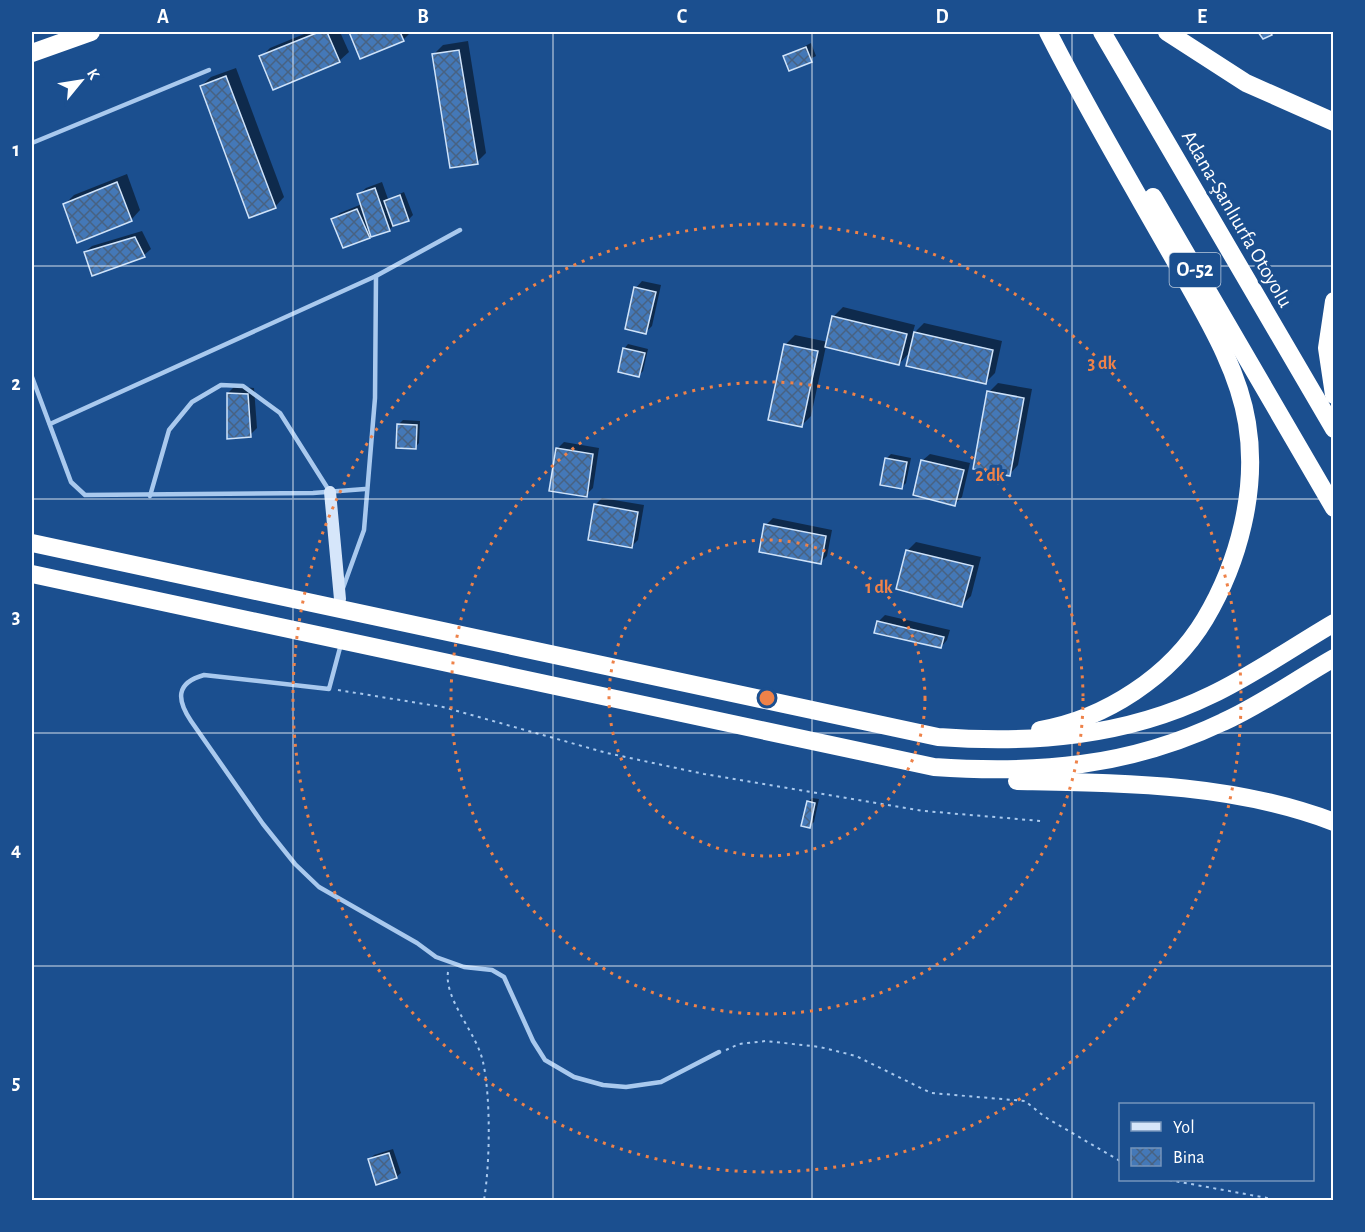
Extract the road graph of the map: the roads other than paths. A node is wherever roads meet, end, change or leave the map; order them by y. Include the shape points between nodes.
1 (91, 32) edge
2 (1048, 32) edge
3 (1058, 32) edge
4 (1102, 32) edge
5 (1167, 32) edge
6 (32, 53) edge
7 (209, 70) dead end
8 (1334, 122) edge
9 (32, 143) edge
10 (460, 230) dead end
11 (376, 276) junction
12 (1334, 301) edge
13 (32, 377) edge
14 (1334, 395) edge
15 (50, 424) junction
16 (1334, 429) edge
17 (365, 489) junction
18 (330, 492) junction
19 (150, 496) junction
20 (1334, 508) edge
21 (32, 534) edge
22 (32, 543) edge
23 (141, 565) junction
24 (32, 576) edge
25 (338, 603) junction
26 (1334, 623) edge
27 (342, 641) junction
28 (1334, 658) edge
29 (836, 715) junction
30 (830, 745) junction
31 (1334, 822) edge
32 (719, 1052) road end

1 - 6 highway
2 - 29 highway via 1209,323 1238,385 1250,461 1247,499 1230,569 1199,629 1176,658 1149,681 1087,717 1044,729 988,734 941,732
3 - 20 highway, O-52
4 - 16 highway, Adana-Şanlıurfa Otoyolu / O-52
5 - 8 highway via 1246,83
7 - 9 lane
10 - 11 lane
11 - 15 lane
11 - 17 lane via 375,398
12 - 14 highway via 1327,348
13 - 15 lane
15 - 19 lane via 71,482 85,495
17 - 18 lane
17 - 25 lane via 364,530
18 - 19 lane
18 - 19 lane via 280,413 243,386 221,385 192,402 169,430
18 - 25 street
21 - 23 highway
22 - 23 highway
23 - 25 highway
24 - 27 highway
25 - 29 highway
26 - 29 highway via 1211,695 1118,728 1065,737 999,741 938,737
27 - 30 highway
27 - 32 lane via 329,689 204,675 184,685 180,698 191,721 295,864 319,886 449,963 492,970 504,977 545,1060 574,1077 626,1087 661,1082
28 - 30 highway via 1224,722 1125,757 1080,765 999,771 934,767
30 - 31 highway via 933,771 1000,780 1208,789 1266,801

